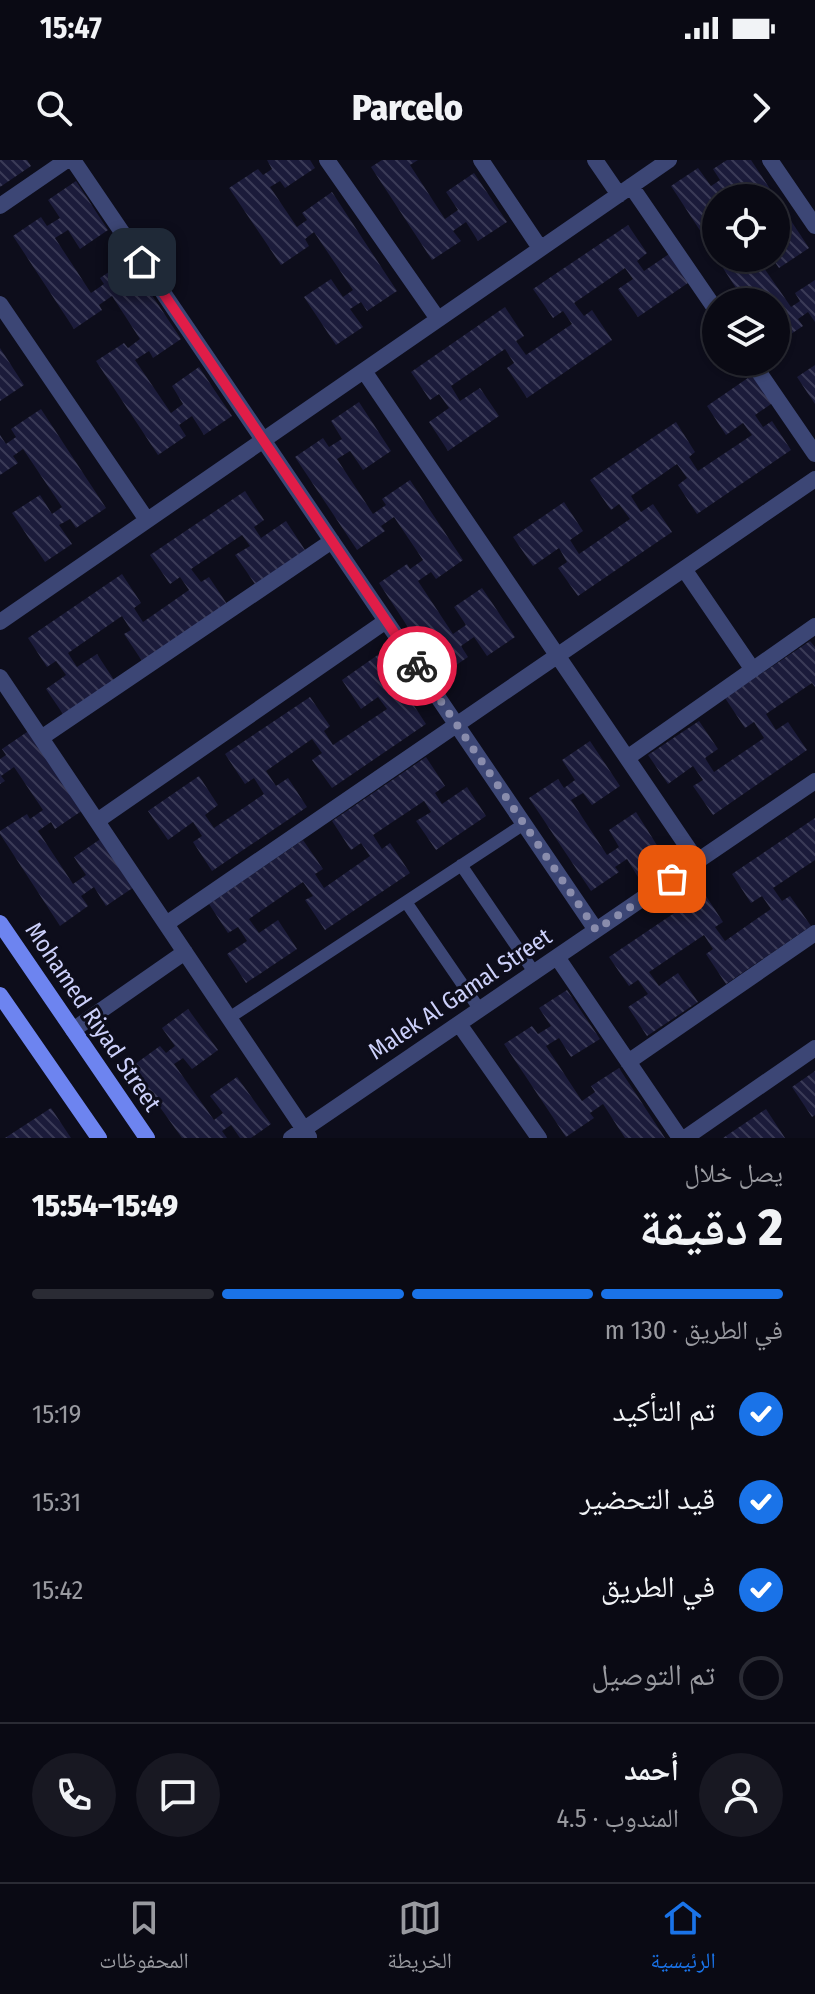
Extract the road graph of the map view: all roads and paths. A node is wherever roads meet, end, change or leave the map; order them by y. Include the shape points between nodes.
1 (70, 160) edge
2 (327, 160) edge
3 (481, 160) edge
4 (595, 160) edge
5 (669, 160) edge
6 (770, 160) edge
7 (625, 190) junction
8 (0, 206) edge
9 (815, 226) edge
10 (540, 248) junction
11 (702, 292) edge
12 (0, 304) edge
13 (438, 319) junction
14 (364, 371) junction
15 (762, 376) edge
16 (263, 440) junction
17 (815, 454) edge
18 (815, 479) edge
19 (147, 520) junction
20 (332, 541) junction
21 (684, 569) junction
22 (386, 621) junction
23 (0, 622) edge
24 (815, 626) edge
25 (557, 656) junction
26 (753, 670) junction
27 (0, 677) edge
28 (457, 725) junction
29 (41, 738) junction
30 (627, 758) junction
31 (815, 781) edge
32 (97, 821) junction
33 (524, 824) junction
34 (697, 861) junction
35 (461, 865) junction
36 (406, 902) junction
37 (0, 923) edge
38 (166, 924) junction
39 (596, 930) junction
40 (815, 933) edge
41 (185, 952) junction
42 (557, 957) junction
43 (534, 972) junction
44 (0, 995) edge
45 (480, 1010) junction
46 (229, 1018) junction
47 (459, 1024) junction
48 (73, 1030) junction
49 (815, 1048) edge
50 (628, 1062) junction
51 (302, 1135) edge
52 (99, 1138) edge
53 (147, 1138) edge
54 (539, 1138) edge
55 (682, 1138) edge

1 - 8 street
1 - 16 street
2 - 13 street
3 - 10 street
4 - 7 street
5 - 7 street
6 - 9 street
7 - 10 street
7 - 11 street
10 - 13 street
12 - 19 street
13 - 14 street
14 - 16 street
14 - 25 street
15 - 17 street
16 - 19 street
16 - 20 street
18 - 21 street
19 - 23 street
20 - 22 street
20 - 29 street
21 - 25 street
21 - 26 street
22 - 28 street
22 - 32 street
24 - 26 street
25 - 28 street
25 - 30 street
26 - 30 street
27 - 29 street
28 - 33 street
28 - 38 street
29 - 32 street
30 - 34 street
31 - 34 street, Malek Al Gamal Street
32 - 38 street
33 - 35 lane
33 - 39 street
34 - 39 street, Malek Al Gamal Street
35 - 36 lane
35 - 43 lane
36 - 45 lane
36 - 46 lane
37 - 48 street, Mohamed Riyad Street
38 - 41 street
39 - 42 street, Malek Al Gamal Street
40 - 50 street
41 - 46 street
41 - 48 street
42 - 43 street, Malek Al Gamal Street
42 - 50 street
43 - 45 street, Malek Al Gamal Street
44 - 52 street
45 - 47 street, Malek Al Gamal Street
46 - 51 street
47 - 51 street, Malek Al Gamal Street
47 - 54 street
48 - 53 street, Mohamed Riyad Street
49 - 55 street
50 - 55 street

